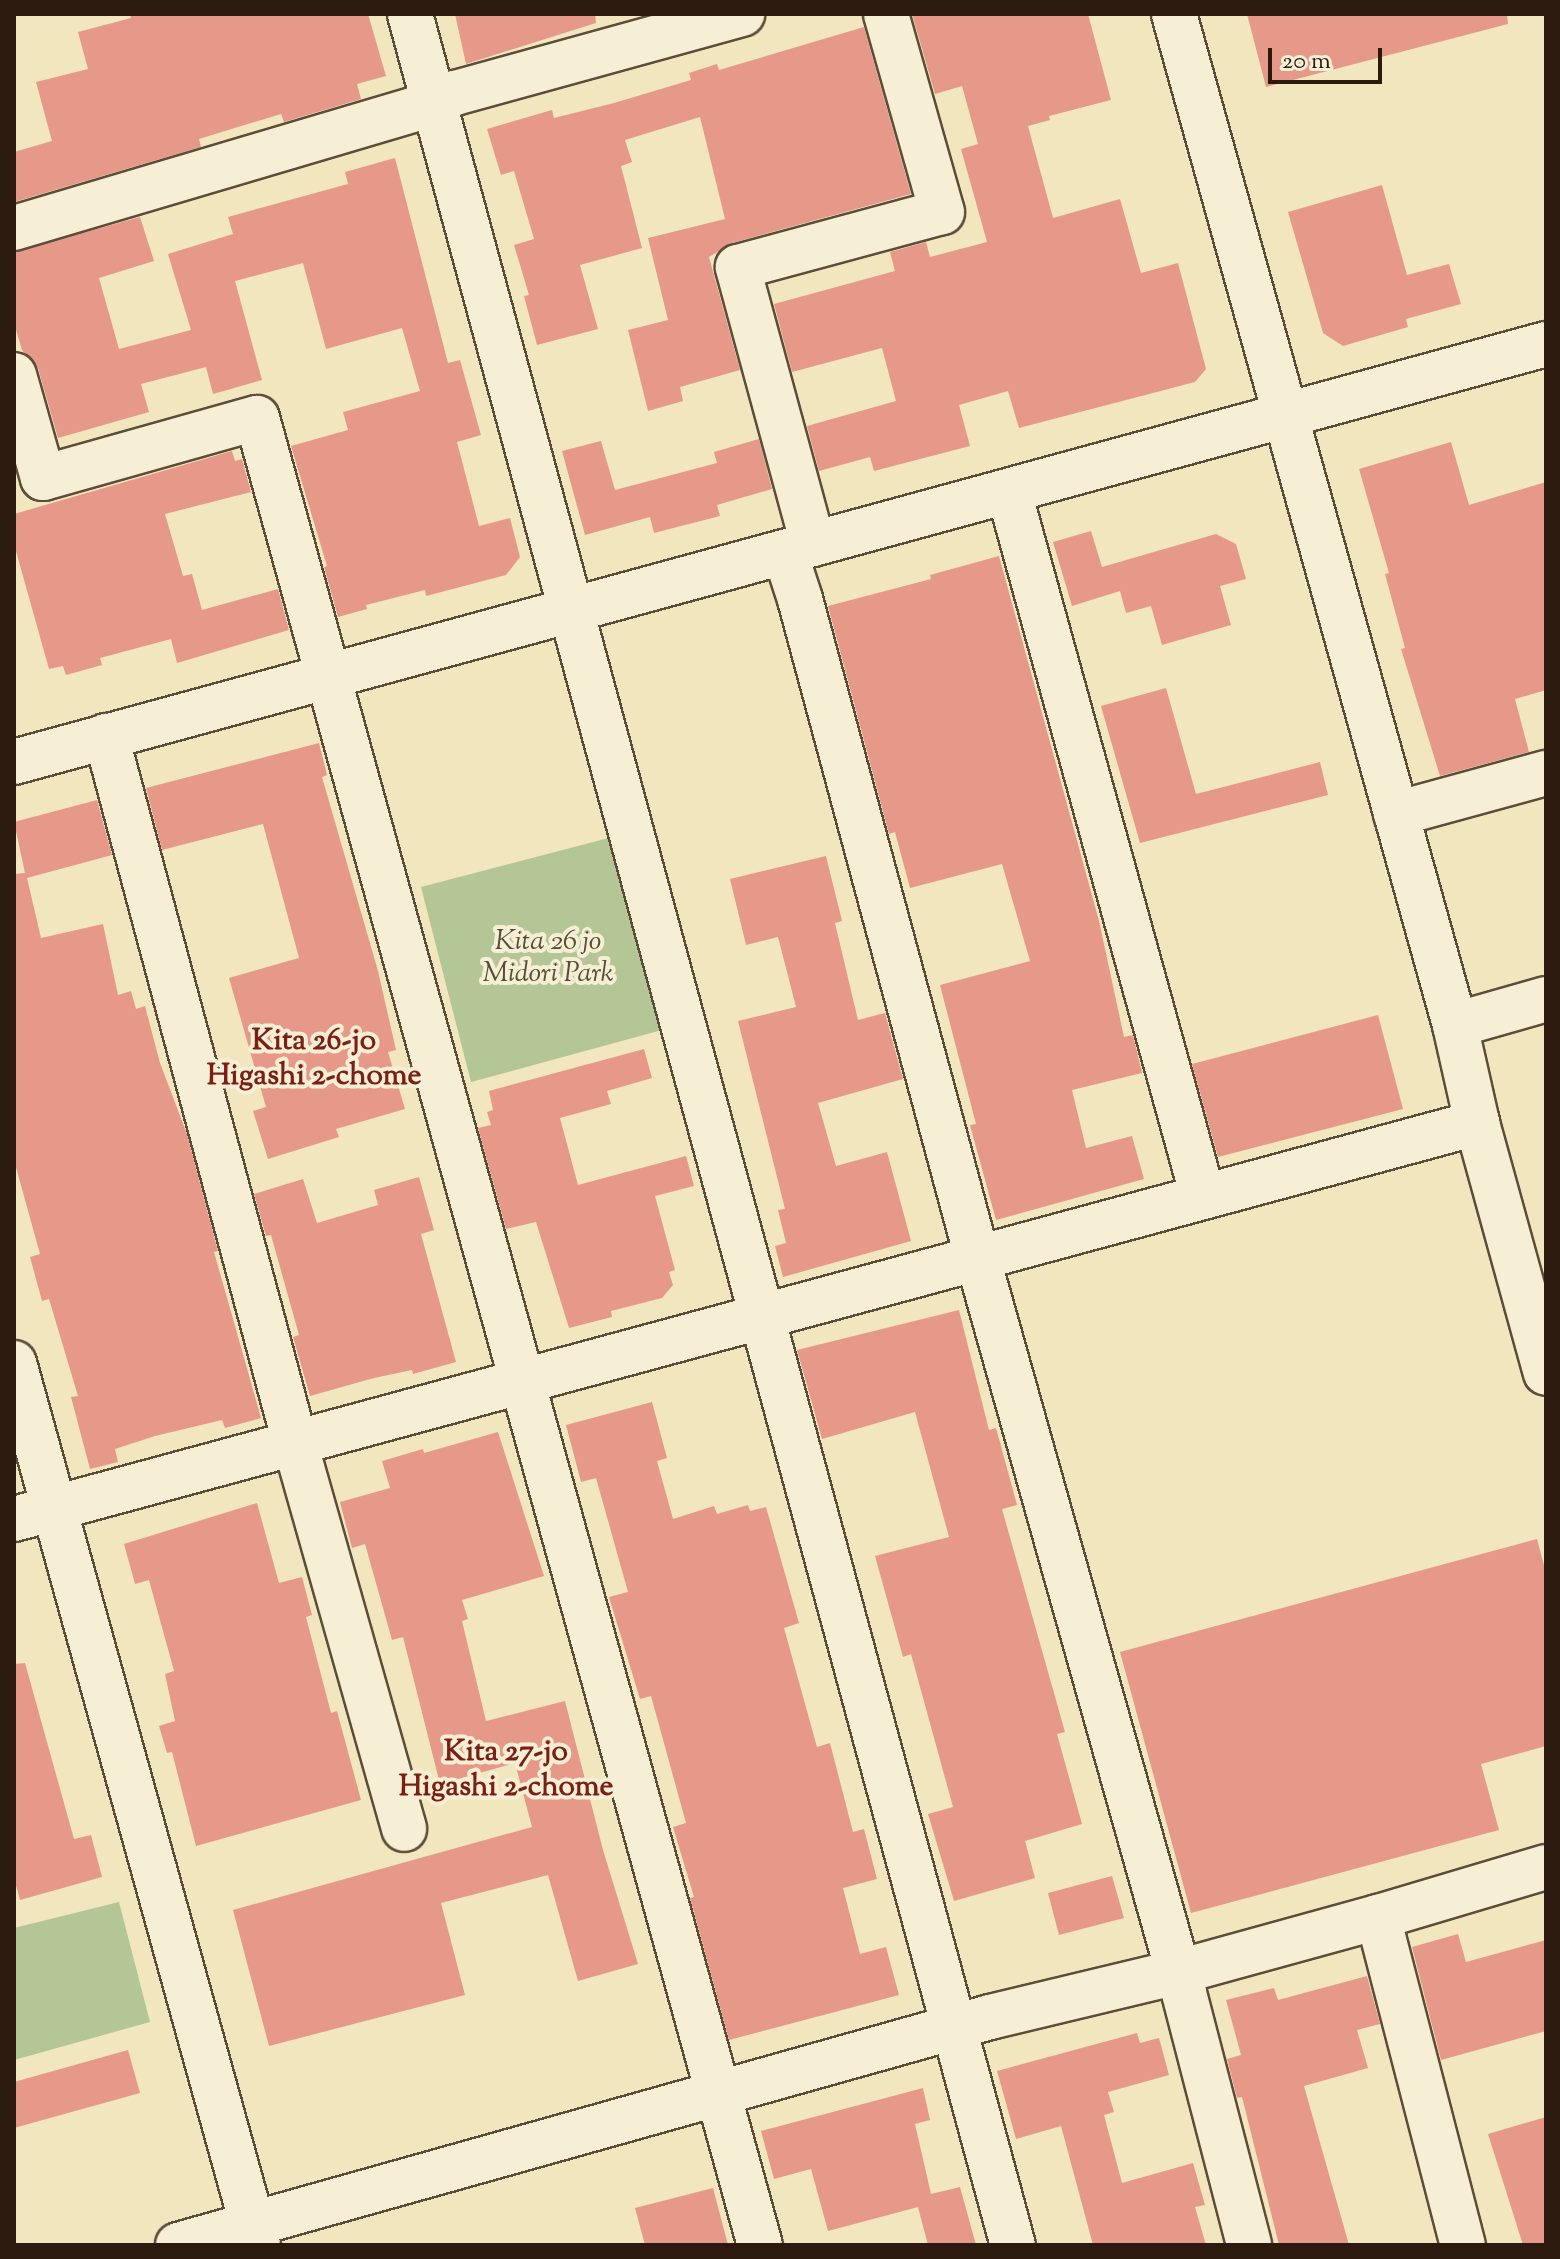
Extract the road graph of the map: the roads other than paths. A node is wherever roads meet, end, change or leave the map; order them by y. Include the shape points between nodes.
1 (410, 14) edge
2 (742, 14) edge
3 (886, 14) edge
4 (1174, 14) edge
5 (433, 104) junction
6 (14, 228) edge
7 (1546, 344) edge
8 (14, 375) edge
9 (1283, 416) junction
10 (1009, 492) junction
11 (799, 549) junction
12 (569, 611) junction
13 (328, 676) junction
14 (106, 736) junction
15 (14, 762) edge
16 (1546, 773) edge
17 (1396, 814) junction
18 (1546, 999) edge
19 (1455, 1025) junction
20 (1477, 1123) junction
21 (1203, 1197) junction
22 (979, 1257) junction
23 (762, 1314) junction
24 (14, 1363) edge
25 (1546, 1373) edge
26 (522, 1380) junction
27 (295, 1443) junction
28 (33, 1514) edge
29 (404, 1829) dead end
30 (1546, 1867) edge
31 (1378, 1917) junction
32 (1178, 1972) junction
33 (953, 2027) junction
34 (720, 2095) junction
35 (255, 2235) edge
36 (178, 2245) edge
37 (760, 2245) edge
38 (1013, 2245) edge
39 (1249, 2245) edge
40 (1463, 2245) edge

1 - 5 street
2 - 5 street via 455,93
3 - 11 street via 942,212 738,267
4 - 9 street
5 - 6 street
5 - 12 street
7 - 9 street
8 - 13 street via 43,478 257,418
9 - 10 street
9 - 17 street via 1309,492
10 - 11 street
10 - 21 street
11 - 12 street
11 - 22 street via 800,599
12 - 13 street
12 - 23 street
13 - 14 street
13 - 26 street
14 - 15 street
14 - 27 street
16 - 17 street
17 - 19 street
18 - 19 street
19 - 20 street
20 - 21 street
20 - 25 street
21 - 22 street
22 - 23 street
22 - 32 street
23 - 26 street
23 - 33 street
24 - 28 street
26 - 27 street
26 - 34 street
27 - 28 street
27 - 29 street
28 - 35 street
30 - 31 street
31 - 32 street
31 - 40 street
32 - 33 street
32 - 39 street
33 - 34 street
33 - 38 street
34 - 35 street
34 - 37 street
35 - 36 street

